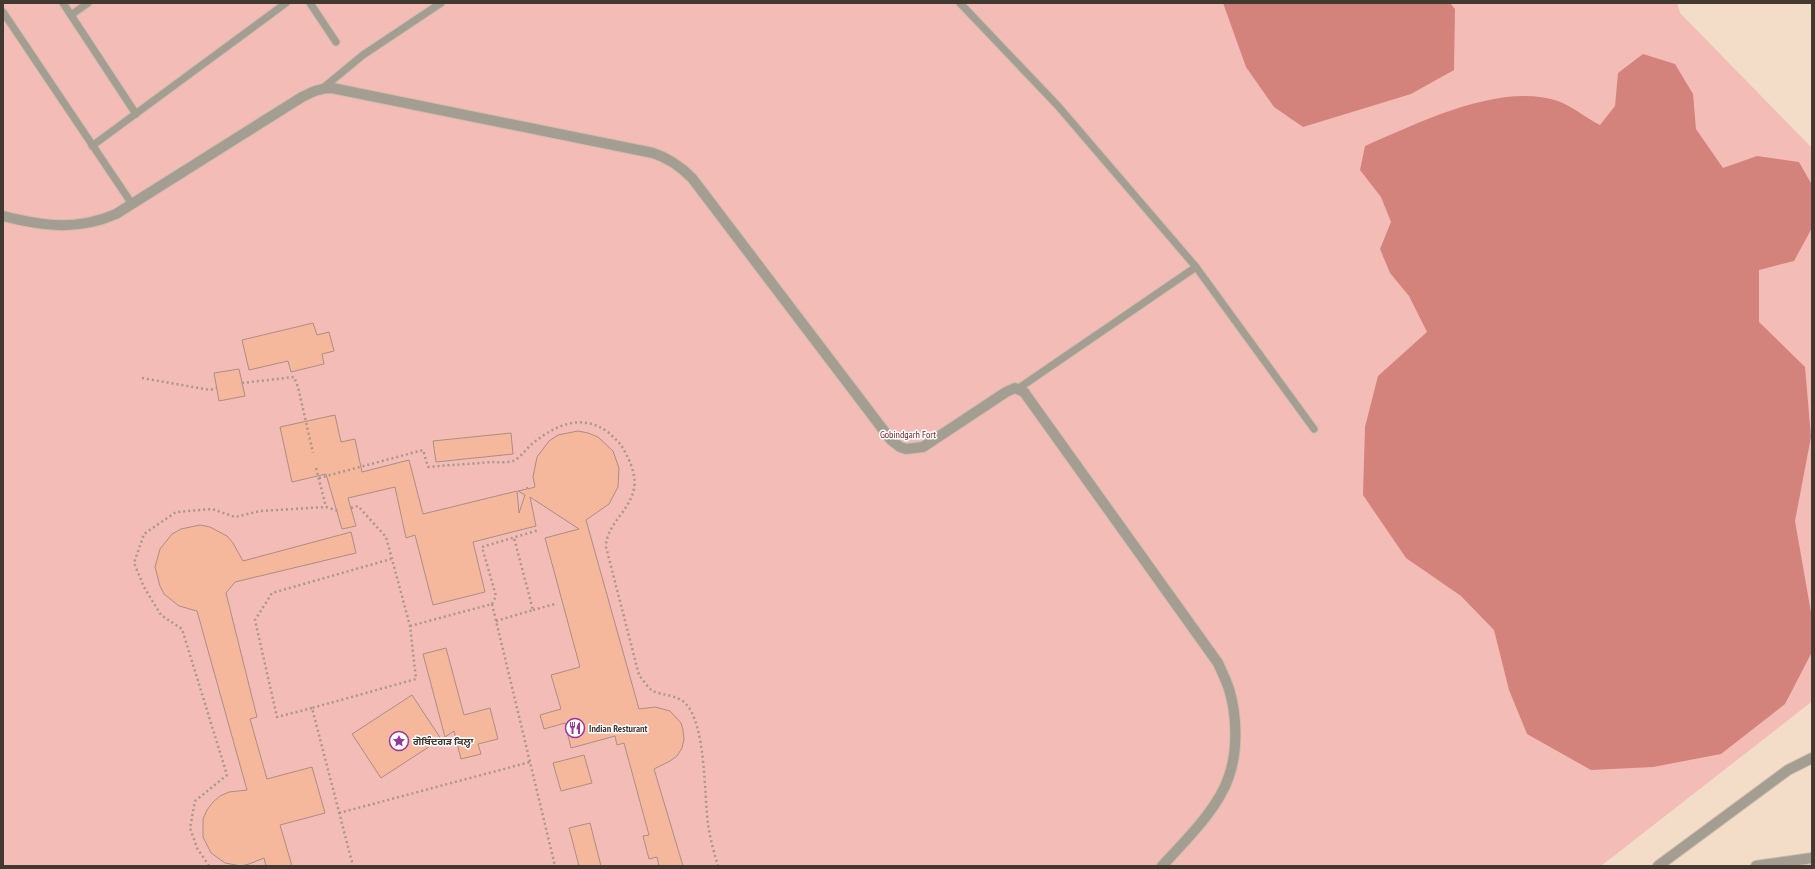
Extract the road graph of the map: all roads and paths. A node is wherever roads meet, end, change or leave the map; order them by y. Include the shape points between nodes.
1 (63, 3) edge
2 (88, 3) edge
3 (286, 3) edge
4 (310, 3) edge
5 (441, 3) edge
6 (960, 3) edge
7 (3, 12) edge
8 (71, 15) junction
9 (336, 42) dead end
10 (323, 88) junction
11 (136, 114) junction
12 (92, 146) junction
13 (132, 204) junction
14 (3, 216) edge
15 (1196, 267) junction
16 (142, 378) dead end
17 (242, 383) dead end
18 (217, 388) dead end
19 (1019, 388) junction
20 (1314, 429) dead end
21 (313, 454) dead end
22 (316, 468) dead end
23 (319, 478) junction
24 (326, 507) junction
25 (351, 508) dead end
26 (338, 511) dead end
27 (539, 530) dead end
28 (514, 538) junction
29 (391, 559) junction
30 (492, 604) junction
31 (555, 604) dead end
32 (533, 610) junction
33 (496, 621) junction
34 (410, 626) junction
35 (312, 708) junction
36 (1812, 758) edge
37 (530, 762) junction
38 (339, 813) junction
39 (1812, 858) edge
40 (209, 866) edge
41 (352, 866) edge
42 (555, 866) edge
43 (718, 866) edge
44 (1162, 866) edge
45 (1658, 866) edge
46 (1756, 866) edge

1 - 8 lane
2 - 8 lane
3 - 11 lane
4 - 9 lane
5 - 10 lane via 363,56
6 - 15 lane via 1058,106
7 - 12 lane
8 - 11 lane
10 - 13 street via 302,98
10 - 19 street via 653,153 680,166 692,178 891,440 900,447 923,447 1006,392
11 - 12 lane
12 - 13 lane
13 - 14 street via 116,214 89,224 52,225
15 - 19 lane
15 - 20 lane
16 - 18 path via 210,390
17 - 21 path via 294,377
19 - 44 street via 1218,663 1229,689 1234,712 1235,736 1229,776 1219,797 1197,828
22 - 23 path
23 - 24 path
23 - 43 path via 423,450 428,467 513,461 550,431 575,422 589,422 603,429 619,443 631,464 635,487 627,506 606,539 606,547 639,675 653,691 663,692 684,702 693,715 703,754 708,826
24 - 26 path
24 - 40 path via 260,511 235,517 212,509 176,512 144,534 134,563 144,587 161,615 182,629 227,775 195,801 190,828 197,848
25 - 29 path via 358,506 386,537
27 - 28 path
28 - 30 path via 482,547 496,596
28 - 32 path
29 - 34 path
29 - 35 path via 272,593 255,620 277,717
30 - 33 path
30 - 34 path
31 - 32 path
32 - 33 path
33 - 37 path
34 - 35 path via 416,679
35 - 38 path
36 - 45 street via 1788,770
37 - 38 path
37 - 42 path
38 - 41 path
39 - 46 street

